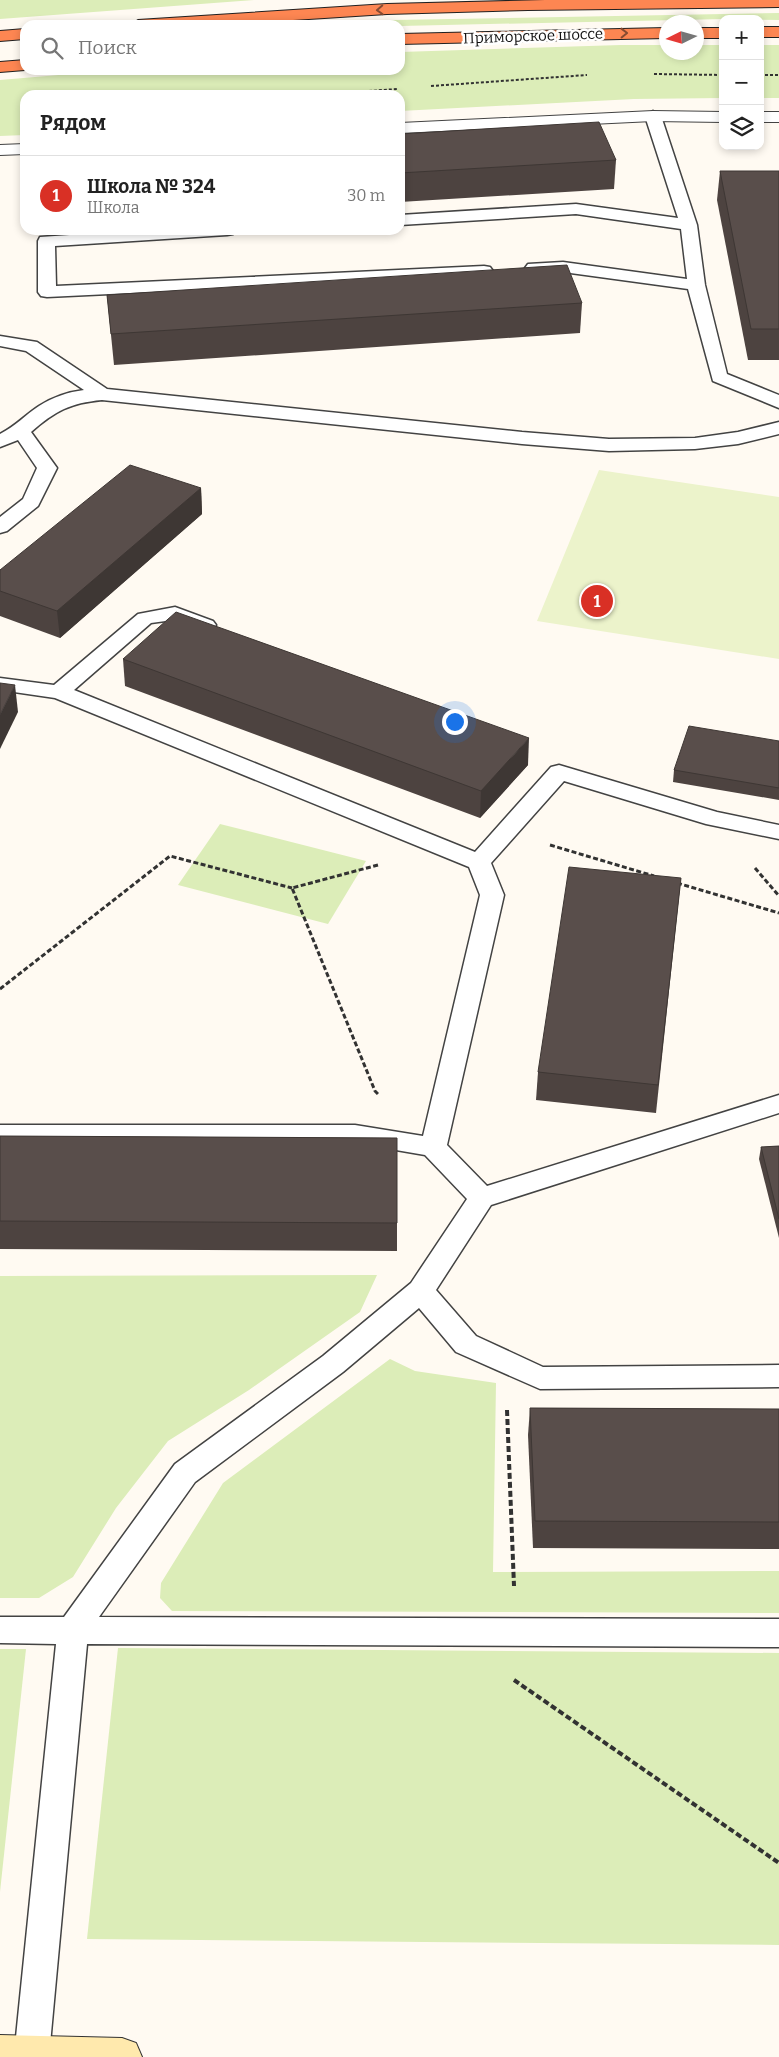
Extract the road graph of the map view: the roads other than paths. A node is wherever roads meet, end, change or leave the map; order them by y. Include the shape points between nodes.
1 (603, 2) edge
2 (779, 2) edge
3 (216, 20) edge
4 (764, 32) edge
5 (779, 32) edge
6 (659, 33) edge
7 (704, 33) edge
8 (719, 33) edge
9 (20, 34) edge
10 (0, 36) edge
11 (405, 39) edge
12 (20, 65) edge
13 (0, 67) edge
14 (653, 116) junction
15 (719, 117) edge
16 (764, 117) edge
17 (779, 117) edge
18 (405, 128) edge
19 (20, 149) edge
20 (0, 150) edge
21 (405, 220) edge
22 (689, 225) junction
23 (145, 235) edge
24 (696, 285) junction
25 (0, 341) edge
26 (102, 394) junction
27 (779, 402) edge
28 (779, 428) edge
29 (21, 432) junction
30 (0, 441) edge
31 (0, 527) edge
32 (228, 633) edge
33 (0, 684) edge
34 (59, 692) junction
35 (779, 832) edge
36 (479, 862) junction
37 (779, 1104) edge
38 (0, 1134) edge
39 (433, 1147) junction
40 (482, 1198) junction
41 (421, 1291) junction
42 (779, 1376) edge
43 (73, 1629) junction
44 (0, 1630) edge
45 (779, 1633) edge
46 (15, 2055) edge
47 (122, 2057) edge

1 - 2 highway, Приморское шоссе
1 -> 3 highway, Приморское шоссе via 387,9
4 - 5 highway
11 -> 6 highway, Приморское шоссе
7 - 8 highway
9 - 10 highway
12 - 13 highway
14 - 15 street
14 - 18 street
14 - 22 lane
16 - 17 street
19 - 20 street
21 - 22 lane via 576,209
22 - 24 lane
23 - 24 lane via 46,241 47,292 564,267
24 - 27 lane via 719,378
25 - 26 lane via 31,346
26 - 28 lane via 534,439 664,447 716,443
26 - 29 lane via 73,397 45,410
29 - 30 lane
29 - 31 lane via 47,468 31,502
32 - 34 lane via 174,613 145,618
33 - 34 lane
34 - 36 lane
35 - 36 lane via 714,819 559,772
36 - 39 lane via 492,895
37 - 40 lane
38 - 39 lane via 355,1134
39 - 40 lane
40 - 41 lane
41 - 42 lane via 466,1344 540,1378
41 - 43 lane via 333,1364 185,1473
43 - 44 lane
43 - 45 lane
43 - 46 lane
46 - 47 main road

